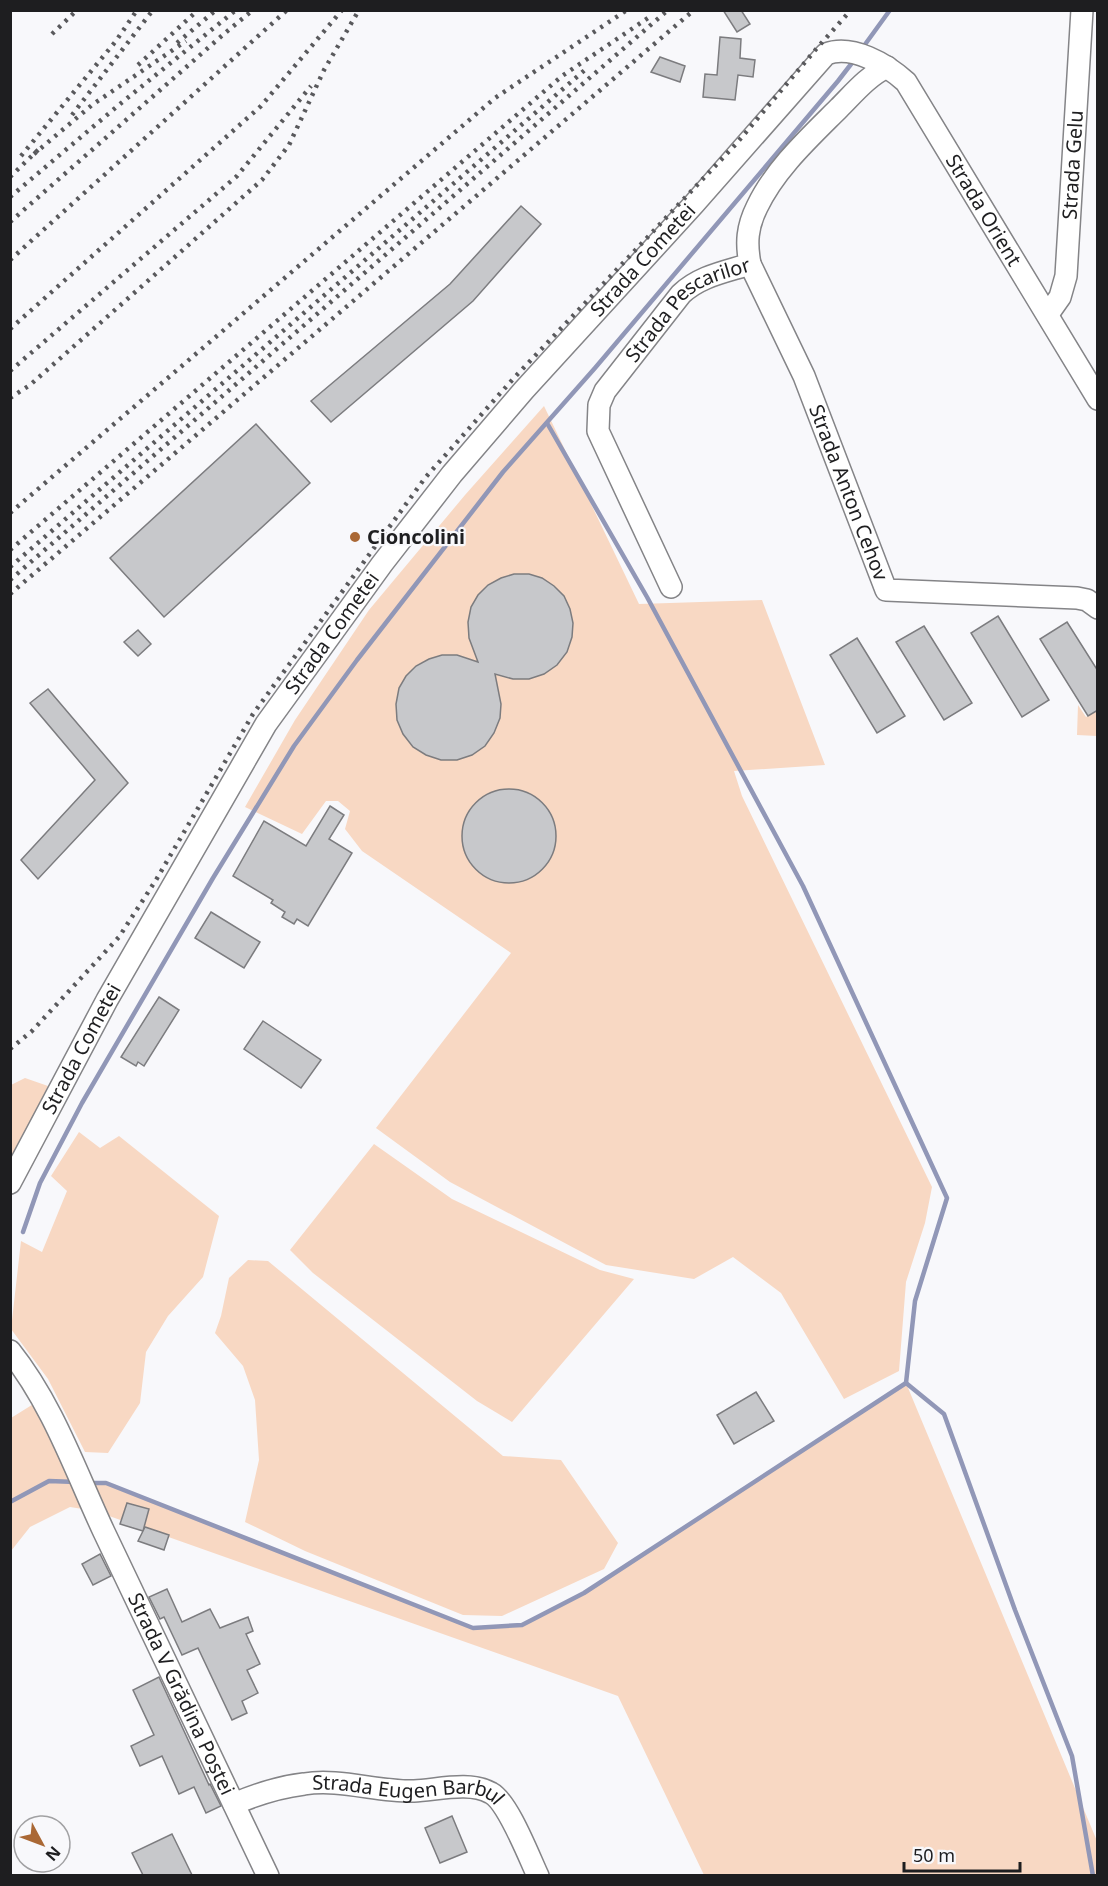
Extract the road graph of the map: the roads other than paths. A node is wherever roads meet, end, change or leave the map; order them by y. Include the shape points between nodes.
1 (1082, 10) edge
2 (844, 50) joint
3 (881, 64) junction
4 (750, 264) junction
5 (1048, 314) junction
6 (1098, 399) edge
7 (671, 587) dead end
8 (1098, 608) edge
9 (10, 1182) edge
10 (10, 1351) edge
11 (234, 1804) junction
12 (268, 1875) edge
13 (538, 1875) edge

1 - 5 street, Strada Gelu via 1066,276 1060,297
2 - 3 street, Strada Orient
2 - 9 street, Strada Cometei via 826,54 524,390 382,564 266,724 107,1000
3 - 4 street, Strada Pescarilor via 776,176 756,208 746,240
3 - 5 street, Strada Orient via 911,88
4 - 7 street, Strada Pescarilor via 690,285 598,405 598,431
4 - 8 street, Strada Anton Cehov via 804,376 886,590 1077,598
5 - 6 street, Strada Orient
10 - 11 street, Strada V Grădina Poștei via 39,1392 68,1449
11 - 12 street, Strada V Grădina Poștei
11 - 13 street, Strada Eugen Barbul via 260,1793 306,1783 398,1791 482,1789 499,1799 508,1812

